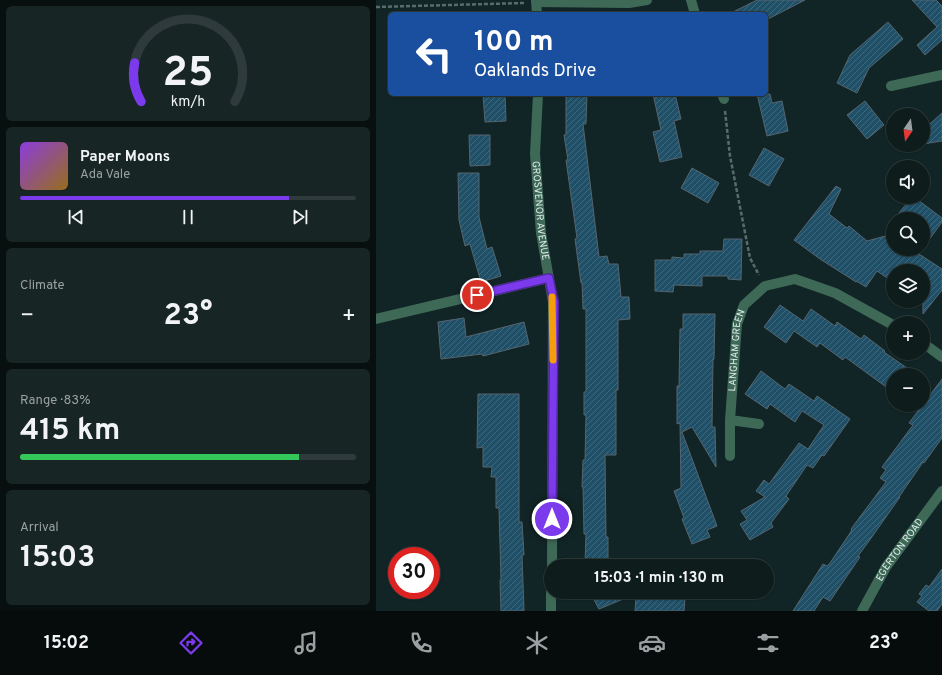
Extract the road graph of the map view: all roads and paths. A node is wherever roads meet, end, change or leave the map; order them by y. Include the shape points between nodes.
1 (647, 0) edge
2 (691, 0) edge
3 (536, 1) edge
4 (376, 7) edge
5 (537, 12) edge
6 (694, 12) edge
7 (942, 75) edge
8 (891, 86) dead end
9 (538, 96) edge
10 (723, 97) edge
11 (549, 278) junction
12 (765, 286) junction
13 (376, 319) edge
14 (886, 322) edge
15 (930, 348) edge
16 (942, 357) edge
17 (730, 420) junction
18 (758, 424) dead end
19 (730, 456) dead end
20 (942, 491) edge
21 (552, 559) edge
22 (551, 599) edge
23 (551, 611) edge
24 (862, 611) edge

1 - 3 street via 629,3
2 - 6 street
3 - 4 path
3 - 5 street
7 - 8 street
9 - 11 street, GROSVENOR AVENUE via 535,154 541,234
10 - 12 path via 730,156 750,258
11 - 13 street
11 - 21 street, GROSVENOR AVENUE via 554,302
12 - 14 street, LANGHAM GREEN via 795,279 835,293
12 - 17 street, LANGHAM GREEN via 744,305 737,324
15 - 16 street
17 - 18 street
17 - 19 street, LANGHAM GREEN
20 - 24 street, EGERTON ROAD via 886,567
22 - 23 street

